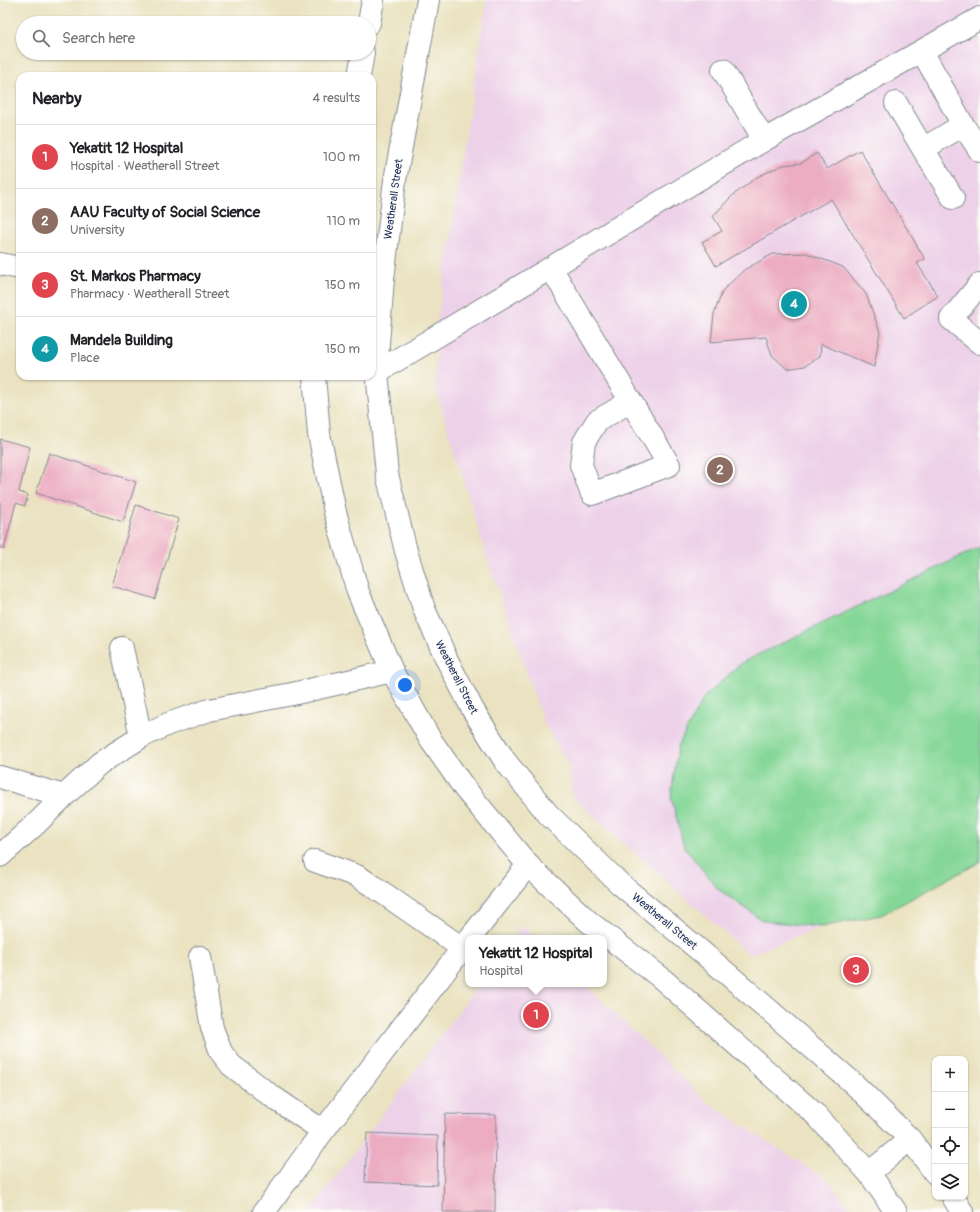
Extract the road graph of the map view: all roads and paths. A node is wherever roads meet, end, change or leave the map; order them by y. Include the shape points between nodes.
1 (373, 0) edge
2 (428, 0) edge
3 (370, 16) edge
4 (980, 18) edge
5 (922, 51) junction
6 (362, 60) edge
7 (724, 70) dead end
8 (360, 72) edge
9 (896, 103) dead end
10 (963, 125) junction
11 (764, 140) junction
12 (923, 149) junction
13 (980, 151) edge
14 (953, 198) dead end
15 (0, 264) edge
16 (16, 267) edge
17 (551, 268) junction
18 (980, 284) edge
19 (980, 343) edge
20 (377, 372) junction
21 (314, 380) edge
22 (631, 401) dead end
23 (122, 648) dead end
24 (392, 671) junction
25 (141, 737) junction
26 (0, 777) edge
27 (64, 796) junction
28 (0, 856) edge
29 (315, 861) dead end
30 (528, 865) junction
31 (473, 935) edge
32 (606, 935) edge
33 (607, 936) edge
34 (465, 941) edge
35 (465, 945) edge
36 (200, 957) dead end
37 (323, 1131) junction
38 (910, 1139) junction
39 (932, 1168) edge
40 (869, 1173) junction
41 (955, 1200) edge
42 (264, 1212) edge
43 (896, 1212) edge
44 (962, 1212) edge

1 - 3 main road
2 - 20 main road, Weatherall Street via 394,180 383,279
4 - 5 main road
5 - 10 main road
5 - 11 main road
6 - 8 main road
7 - 11 main road
9 - 12 main road
10 - 12 main road
10 - 13 main road
11 - 17 main road
12 - 14 main road
15 - 16 main road
17 - 20 main road
17 - 22 main road
18 - 19 main road via 951,319
20 - 38 main road, Weatherall Street via 387,474 406,551 424,609 473,710 505,761 548,814 619,883 854,1084
21 - 24 main road via 319,434 335,512 358,592
23 - 25 main road
24 - 25 main road via 209,710 168,724
24 - 30 main road via 430,739 461,783
25 - 27 main road via 100,763
26 - 27 main road
27 - 28 main road
29 - 34 main road via 357,876
30 - 31 main road
30 - 32 main road
33 - 40 main road via 660,977 816,1115
35 - 37 main road
36 - 37 main road via 212,1028 221,1052 231,1065
37 - 42 main road
38 - 39 main road, Weatherall Street
38 - 40 main road
40 - 43 main road
41 - 44 main road

